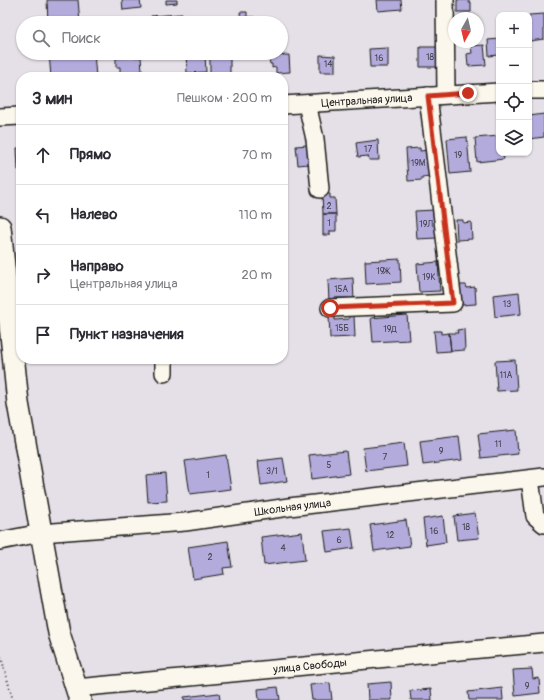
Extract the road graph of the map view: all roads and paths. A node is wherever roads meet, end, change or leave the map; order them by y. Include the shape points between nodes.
1 (446, 0) edge
2 (532, 90) edge
3 (544, 90) edge
4 (496, 92) edge
5 (446, 94) junction
6 (428, 96) junction
7 (307, 104) junction
8 (288, 105) edge
9 (16, 116) edge
10 (0, 117) edge
11 (320, 189) dead end
12 (0, 227) edge
13 (330, 308) dead end
14 (537, 478) edge
15 (544, 524) edge
16 (41, 533) junction
17 (0, 541) edge
18 (544, 643) edge
19 (0, 653) edge
20 (78, 694) edge
21 (13, 700) edge

1 - 5 street
2 - 3 street
4 - 5 street, Центральная улица
5 - 6 street, Центральная улица
6 - 7 street, Центральная улица
6 - 13 street via 453,303
7 - 8 street, Центральная улица
7 - 11 street via 315,138
9 - 10 street
12 - 16 main road via 18,403
14 - 15 street via 535,516
14 - 16 street, Школьная улица via 185,522
16 - 17 street, Школьная улица
16 - 20 main road via 59,632
18 - 20 street, улица Свободы
19 - 21 path

